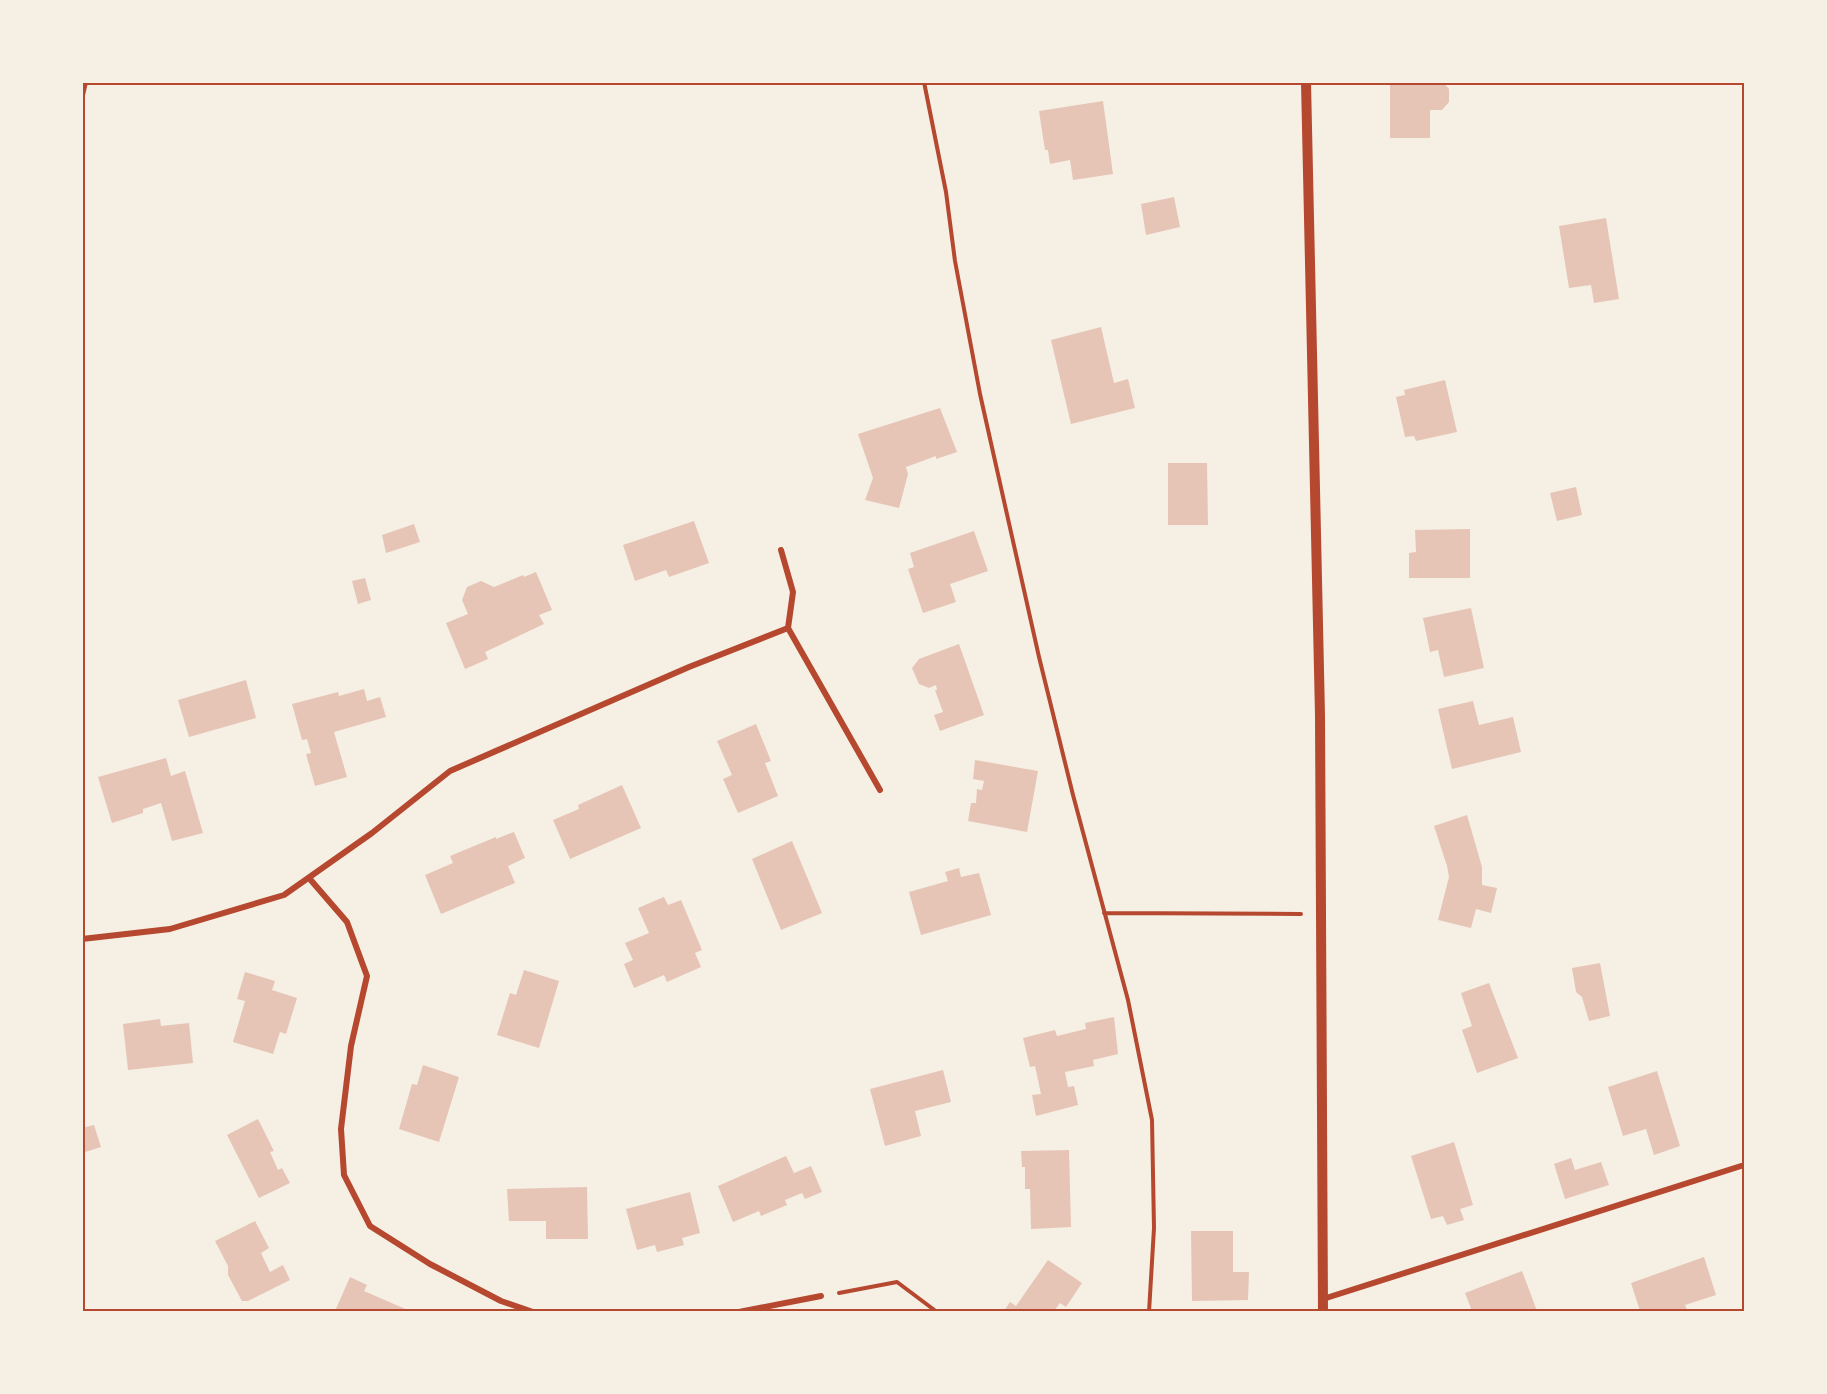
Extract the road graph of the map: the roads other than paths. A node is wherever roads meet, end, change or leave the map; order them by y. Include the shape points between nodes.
1 (85, 82) edge
2 (1306, 82) edge
3 (82, 95) edge
4 (781, 550) dead end
5 (788, 628) junction
6 (880, 790) dead end
7 (309, 878) junction
8 (82, 939) edge
9 (1741, 1167) dead end
10 (821, 1296) road end
11 (1322, 1299) junction
12 (533, 1311) edge
13 (739, 1311) edge
14 (1323, 1311) edge

1 - 3 street
2 - 11 street via 1320,715
4 - 5 street via 793,592
5 - 6 street
5 - 7 street via 450,771
7 - 8 street via 284,895 170,929
7 - 12 street via 347,922 367,976 351,1046 341,1129 344,1175 370,1226 430,1264 501,1301
9 - 11 street
10 - 13 street
11 - 14 street

